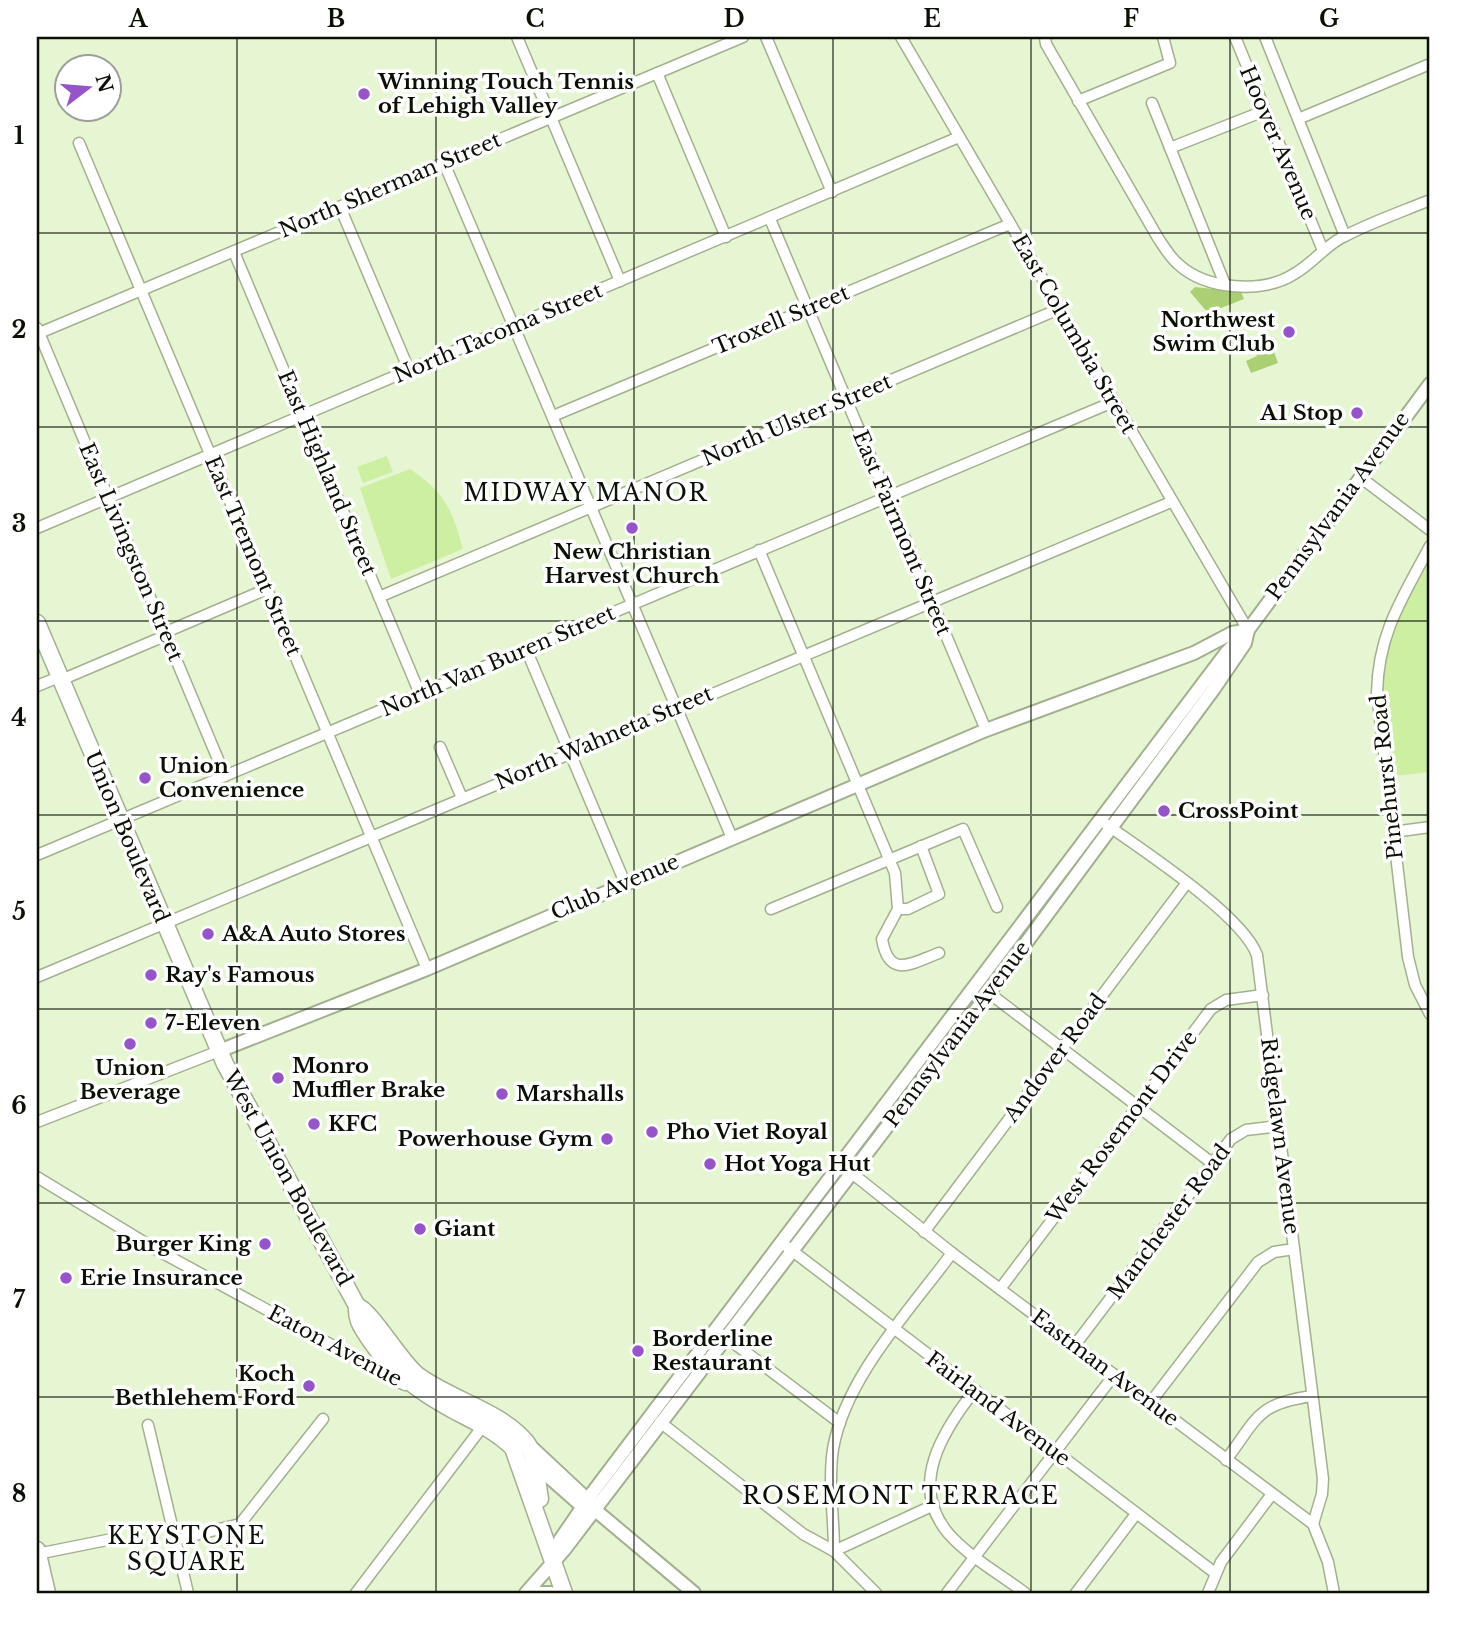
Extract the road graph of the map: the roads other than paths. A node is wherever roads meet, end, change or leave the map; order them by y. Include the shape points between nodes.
1 (517, 37) edge
2 (743, 37) edge
3 (766, 37) edge
4 (901, 37) edge
5 (1045, 37) edge
6 (1163, 37) edge
7 (1235, 37) edge
8 (1265, 37) edge
9 (1430, 64) edge
10 (657, 73) junction
11 (1078, 101) junction
12 (1152, 103) dead end
13 (1264, 111) junction
14 (551, 117) junction
15 (1298, 119) junction
16 (959, 137) junction
17 (79, 143) dead end
18 (1170, 148) junction
19 (444, 163) junction
20 (832, 192) junction
21 (1430, 200) edge
22 (340, 207) junction
23 (770, 219) junction
24 (1010, 224) junction
25 (1345, 236) junction
26 (726, 237) junction
27 (1322, 248) junction
28 (234, 251) junction
29 (621, 281) junction
30 (1224, 282) junction
31 (141, 291) junction
32 (808, 309) junction
33 (1059, 309) junction
34 (513, 326) junction
35 (38, 332) edge
36 (409, 370) junction
37 (1430, 384) edge
38 (846, 400) junction
39 (1113, 402) junction
40 (303, 415) junction
41 (553, 416) junction
42 (210, 454) junction
43 (1360, 477) junction
44 (887, 496) junction
45 (108, 498) junction
46 (1171, 502) junction
47 (590, 507) junction
48 (37, 528) edge
49 (1430, 530) edge
50 (1430, 546) edge
51 (759, 550) junction
52 (267, 589) junction
53 (379, 597) junction
54 (931, 601) junction
55 (631, 604) junction
56 (37, 623) edge
57 (1248, 630) junction
58 (166, 634) junction
59 (526, 649) junction
60 (1194, 653) junction
61 (1232, 653) junction
62 (804, 654) junction
63 (60, 678) junction
64 (37, 686) edge
65 (420, 694) junction
66 (676, 708) junction
67 (986, 730) junction
68 (327, 733) junction
69 (440, 747) dead end
70 (569, 752) junction
71 (225, 776) junction
72 (859, 785) junction
73 (462, 797) junction
74 (120, 820) junction
75 (1100, 820) junction
76 (1430, 827) edge
77 (1112, 828) junction
78 (1393, 831) junction
79 (371, 837) junction
80 (732, 838) junction
81 (921, 846) junction
82 (37, 855) edge
83 (890, 859) junction
84 (625, 883) junction
85 (1186, 884) junction
86 (997, 907) dead end
87 (771, 909) dead end
88 (898, 909) junction
89 (163, 923) junction
90 (939, 953) dead end
91 (427, 968) junction
92 (37, 977) edge
93 (989, 993) junction
94 (1263, 995) junction
95 (1430, 1014) edge
96 (1061, 1050) junction
97 (219, 1051) junction
98 (1137, 1107) junction
99 (37, 1122) edge
100 (1279, 1126) junction
101 (1212, 1163) junction
102 (847, 1169) junction
103 (37, 1177) edge
104 (925, 1232) junction
105 (787, 1247) junction
106 (1294, 1249) junction
107 (952, 1253) junction
108 (1000, 1289) junction
109 (357, 1306) junction
110 (894, 1331) junction
111 (721, 1334) junction
112 (1075, 1345) junction
113 (1114, 1375) junction
114 (415, 1388) junction
115 (974, 1391) junction
116 (1312, 1396) junction
117 (1150, 1403) junction
118 (323, 1419) dead end
119 (660, 1422) junction
120 (840, 1423) junction
121 (148, 1425) dead end
122 (483, 1426) junction
123 (520, 1446) junction
124 (1055, 1452) junction
125 (1226, 1460) junction
126 (533, 1463) junction
127 (1272, 1494) junction
128 (589, 1505) junction
129 (934, 1505) junction
130 (1136, 1514) junction
131 (538, 1518) junction
132 (1313, 1524) junction
133 (107, 1540) dead end
134 (175, 1540) junction
135 (834, 1551) junction
136 (37, 1553) edge
137 (975, 1556) junction
138 (551, 1562) junction
139 (1215, 1573) junction
140 (47, 1593) edge
141 (188, 1593) edge
142 (356, 1593) edge
143 (526, 1593) edge
144 (534, 1593) edge
145 (551, 1593) edge
146 (564, 1593) edge
147 (694, 1593) edge
148 (876, 1593) edge
149 (947, 1593) edge
150 (1025, 1593) edge
151 (1076, 1593) edge
152 (1208, 1593) edge
153 (1334, 1593) edge

1 - 14 street
2 - 10 street, North Sherman Street
3 - 20 street
4 - 16 street, East Columbia Street
5 - 11 street
6 - 11 street via 1170,63
7 - 13 street, Hoover Avenue
8 - 15 street, Hoover Avenue
9 - 15 street
10 - 14 street, North Sherman Street
10 - 26 street
11 - 30 street via 1167,252 1193,274
12 - 18 street
13 - 18 street
13 - 27 street, Hoover Avenue
14 - 19 street, North Sherman Street
14 - 29 street
15 - 25 street, Hoover Avenue
16 - 20 street, North Tacoma Street
16 - 24 street, East Columbia Street
17 - 31 street, East Tremont Street
18 - 30 street
19 - 22 street, North Sherman Street
19 - 34 street
20 - 23 street, North Tacoma Street
21 - 25 street
22 - 28 street, North Sherman Street
22 - 36 street
23 - 26 street, North Tacoma Street
23 - 32 street, East Fairmont Street
24 - 32 street, Troxell Street
24 - 33 street, East Columbia Street
25 - 27 street
26 - 29 street, North Tacoma Street
27 - 30 street via 1296,274 1269,286
28 - 31 street, North Sherman Street
28 - 40 street, East Highland Street
29 - 34 street, North Tacoma Street
31 - 35 street, North Sherman Street
31 - 42 street, East Tremont Street
32 - 38 street, East Fairmont Street
32 - 41 street, Troxell Street
33 - 38 street, North Ulster Street
33 - 39 street, East Columbia Street
34 - 36 street, North Tacoma Street
34 - 41 street
35 - 45 street, East Livingston Street
36 - 40 street, North Tacoma Street
37 - 43 street, Pennsylvania Avenue
38 - 44 street, East Fairmont Street
38 - 47 street, North Ulster Street
39 - 44 street, North Van Buren Street
39 - 46 street, East Columbia Street
40 - 42 street, North Tacoma Street
40 - 53 street, East Highland Street
41 - 47 street
42 - 45 street, North Tacoma Street
42 - 52 street, East Tremont Street
43 - 49 street
43 - 57 street, Pennsylvania Avenue
44 - 51 street, North Van Buren Street
44 - 54 street, East Fairmont Street
45 - 48 street, North Tacoma Street
45 - 58 street, East Livingston Street
46 - 54 street, North Wahneta Street
46 - 57 street, East Columbia Street
47 - 53 street, North Ulster Street
47 - 55 street
50 - 78 street, Pinehurst Road via 1390,619 1380,657 1377,707
51 - 55 street, North Van Buren Street
51 - 62 street
52 - 58 street
52 - 68 street, East Tremont Street
53 - 65 street, East Highland Street
54 - 62 street, North Wahneta Street
54 - 67 street, East Fairmont Street
55 - 59 street, North Van Buren Street
55 - 66 street
56 - 63 main road, Union Boulevard
57 - 60 street, Club Avenue via 1208,643
57 - 61 street, Pennsylvania Avenue
58 - 63 street
58 - 71 street, East Livingston Street
59 - 65 street, North Van Buren Street
59 - 70 street
60 - 61 street, Club Avenue
60 - 67 street, Club Avenue
61 - 75 street, Pennsylvania Avenue
61 - 77 street, Pennsylvania Avenue
62 - 66 street, North Wahneta Street
62 - 72 street
63 - 64 street
63 - 74 main road, Union Boulevard
65 - 68 street, North Van Buren Street
66 - 70 street, North Wahneta Street
66 - 80 street
67 - 72 street, Club Avenue
68 - 71 street, North Van Buren Street
68 - 79 street, East Tremont Street
69 - 73 street
70 - 73 street, North Wahneta Street
70 - 84 street
71 - 74 street, North Van Buren Street
72 - 80 street, Club Avenue
72 - 83 street
73 - 79 street, North Wahneta Street
74 - 82 street, North Van Buren Street
74 - 89 main road, Union Boulevard
75 - 77 street, Ridgelawn Avenue
75 - 102 street, Pennsylvania Avenue
76 - 78 street
77 - 85 street, Ridgelawn Avenue
77 - 93 street, Pennsylvania Avenue
78 - 95 street, Pinehurst Road via 1412,975
79 - 89 street, North Wahneta Street
79 - 91 street, East Tremont Street
80 - 84 street, Club Avenue
81 - 83 street
81 - 86 street via 963,829
81 - 88 street via 939,894
83 - 87 street
83 - 88 street via 898,883
84 - 91 street, Club Avenue
85 - 94 street, Ridgelawn Avenue via 1230,917 1248,937
85 - 96 street, Andover Road
88 - 90 street via 882,939 893,964 902,967
89 - 92 street, North Wahneta Street
89 - 97 main road, Union Boulevard
91 - 97 street, Club Avenue
93 - 96 street
93 - 102 street, Pennsylvania Avenue
94 - 98 street, West Rosemont Drive via 1226,1000 1211,1009
94 - 100 street, Ridgelawn Avenue
96 - 98 street
96 - 104 street, Andover Road
97 - 99 street, Club Avenue
97 - 109 main road, West Union Boulevard
98 - 101 street
98 - 108 street, West Rosemont Drive
100 - 101 street, Manchester Road via 1238,1133
100 - 106 street, Ridgelawn Avenue
101 - 112 street, Manchester Road
102 - 104 street, Eastman Avenue
102 - 105 street, Pennsylvania Avenue
103 - 114 street, Eaton Avenue via 167,1256
104 - 107 street, Eastman Avenue
105 - 110 street, Fairland Avenue
105 - 111 street, Pennsylvania Avenue
106 - 116 street, Ridgelawn Avenue
106 - 117 street via 1274,1252 1258,1262
107 - 108 street, Eastman Avenue
107 - 110 street
108 - 112 street, Eastman Avenue
109 - 114 main road, West Union Boulevard via 356,1319 377,1351
109 - 123 main road, West Union Boulevard via 366,1309 382,1336 416,1373 510,1429
110 - 115 street, Fairland Avenue
110 - 120 street via 854,1391
111 - 119 street, Pennsylvania Avenue
111 - 120 street
111 - 128 street, Pennsylvania Avenue
112 - 113 street, Eastman Avenue
113 - 117 street, Eastman Avenue
113 - 124 street
114 - 122 main road, West Union Boulevard
115 - 124 street, Fairland Avenue
115 - 129 street via 936,1448 931,1477
116 - 125 street via 1281,1400 1266,1408
116 - 132 street, Ridgelawn Avenue via 1323,1486
117 - 125 street, Eastman Avenue
118 - 134 street via 240,1524
119 - 128 street, Pennsylvania Avenue
119 - 135 street via 803,1534
120 - 135 street via 831,1465
121 - 134 street
122 - 123 main road, West Union Boulevard
122 - 142 street
123 - 126 main road
123 - 128 street
123 - 131 main road via 531,1507
124 - 130 street, Fairland Avenue
124 - 137 street
125 - 127 street, Eastman Avenue
126 - 128 street
126 - 131 main road via 542,1508
127 - 132 street, Eastman Avenue
127 - 139 street
128 - 138 street, Pennsylvania Avenue
128 - 147 street
129 - 135 street
129 - 137 street via 947,1532
130 - 139 street, Fairland Avenue
130 - 151 street
131 - 138 main road
132 - 153 street
133 - 136 street
134 - 141 street
135 - 148 street
136 - 140 main road
137 - 149 street
137 - 150 street
138 - 143 street, Pennsylvania Avenue
138 - 146 main road
139 - 152 street
144 - 145 street

